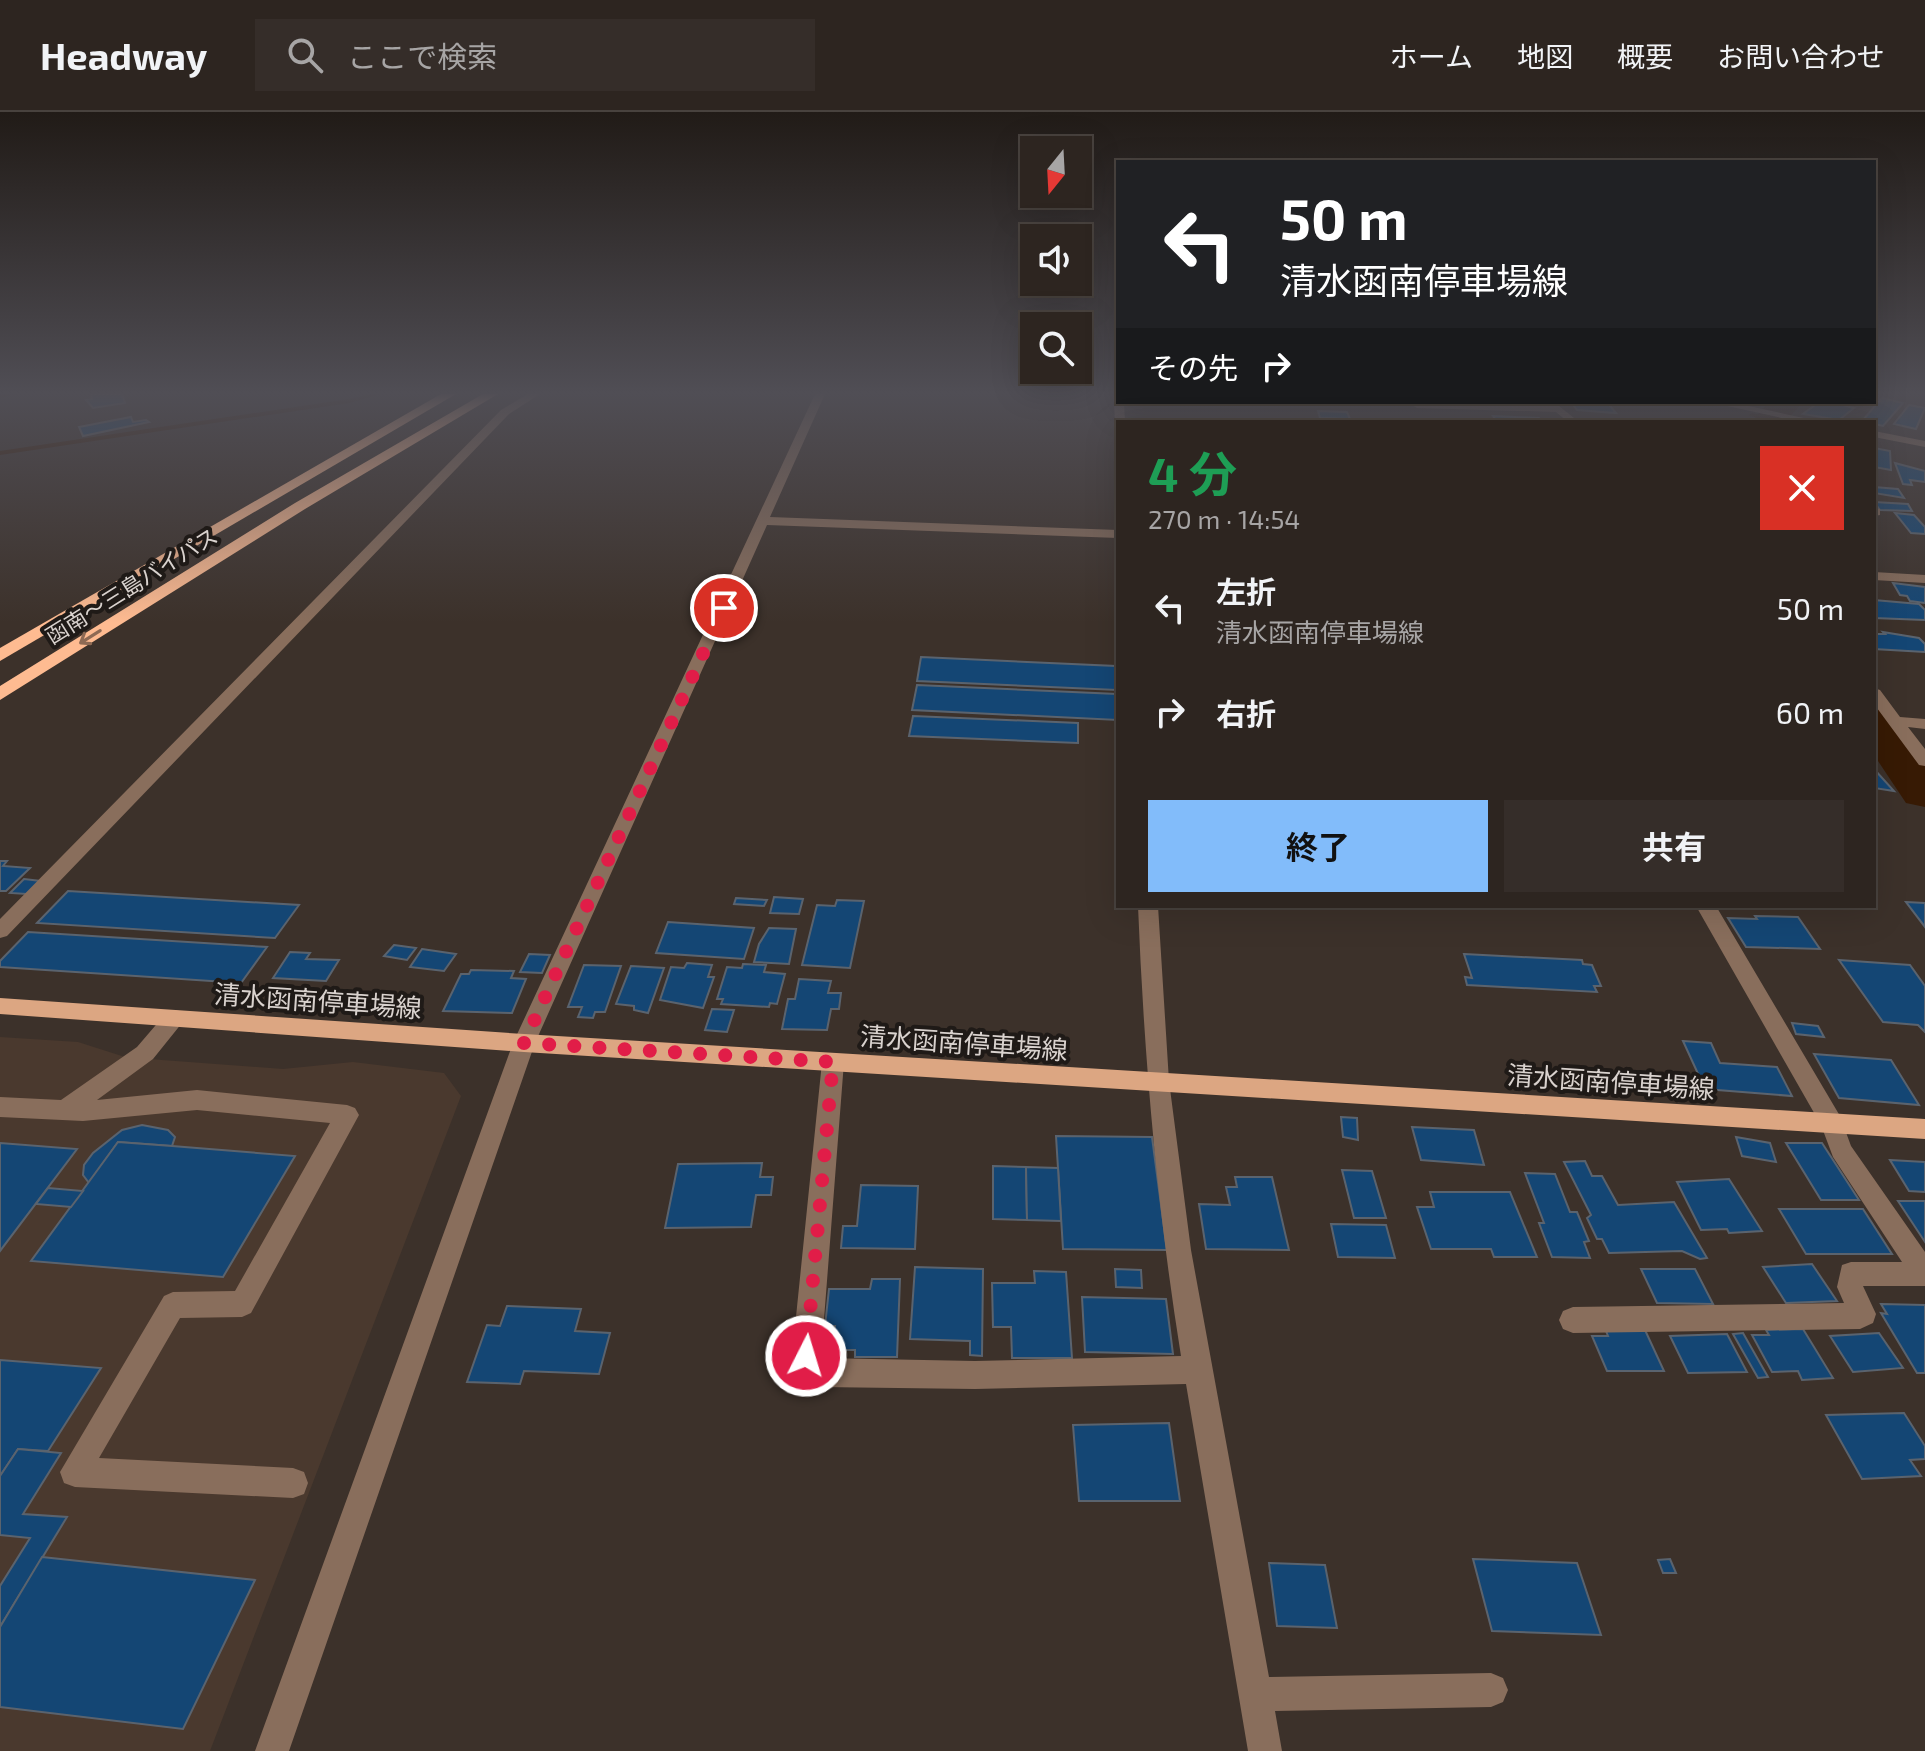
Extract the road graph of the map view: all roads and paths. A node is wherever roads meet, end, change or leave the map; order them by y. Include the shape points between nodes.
1 (319, 470) edge
2 (336, 470) edge
3 (361, 470) edge
4 (448, 470) edge
5 (786, 470) edge
6 (764, 521) junction
7 (1116, 534) edge
8 (1876, 576) edge
9 (1925, 579) edge
10 (0, 656) edge
11 (0, 675) edge
12 (0, 694) edge
13 (1876, 699) edge
14 (1895, 721) junction
15 (1925, 724) edge
16 (1925, 761) edge
17 (1148, 908) edge
18 (1707, 908) edge
19 (0, 931) edge
20 (0, 1006) edge
21 (175, 1018) junction
22 (524, 1043) junction
23 (833, 1062) junction
24 (1158, 1081) junction
25 (0, 1107) edge
26 (64, 1111) junction
27 (1832, 1123) junction
28 (1925, 1129) edge
29 (1925, 1274) edge
30 (1573, 1320) dead end
31 (1197, 1370) junction
32 (293, 1483) dead end
33 (1491, 1690) dead end
34 (1256, 1694) junction
35 (272, 1751) edge
36 (1265, 1751) edge

1 - 10 highway, 函南～三島バイパス
2 - 11 highway
3 -> 12 highway, 函南～三島バイパス
4 - 19 street
5 - 6 street
6 - 7 street
6 - 22 street
8 - 9 street
13 - 14 street
14 - 15 street
14 - 16 street
17 - 24 street
18 - 27 street
20 - 21 main road, 清水函南停車場線
21 - 22 main road, 清水函南停車場線
21 - 26 street via 145,1053
22 - 23 main road, 清水函南停車場線
22 - 35 street
23 - 24 main road, 清水函南停車場線
23 - 31 street via 806,1356 811,1368 820,1373 975,1375
24 - 27 main road, 清水函南停車場線
24 - 31 street
25 - 26 street
26 - 32 street via 197,1100 347,1115 242,1304 173,1305 75,1472
27 - 28 main road, 清水函南停車場線
27 - 29 street via 1841,1150
29 - 30 street via 1851,1274 1860,1316
31 - 34 street
33 - 34 street
34 - 36 street

